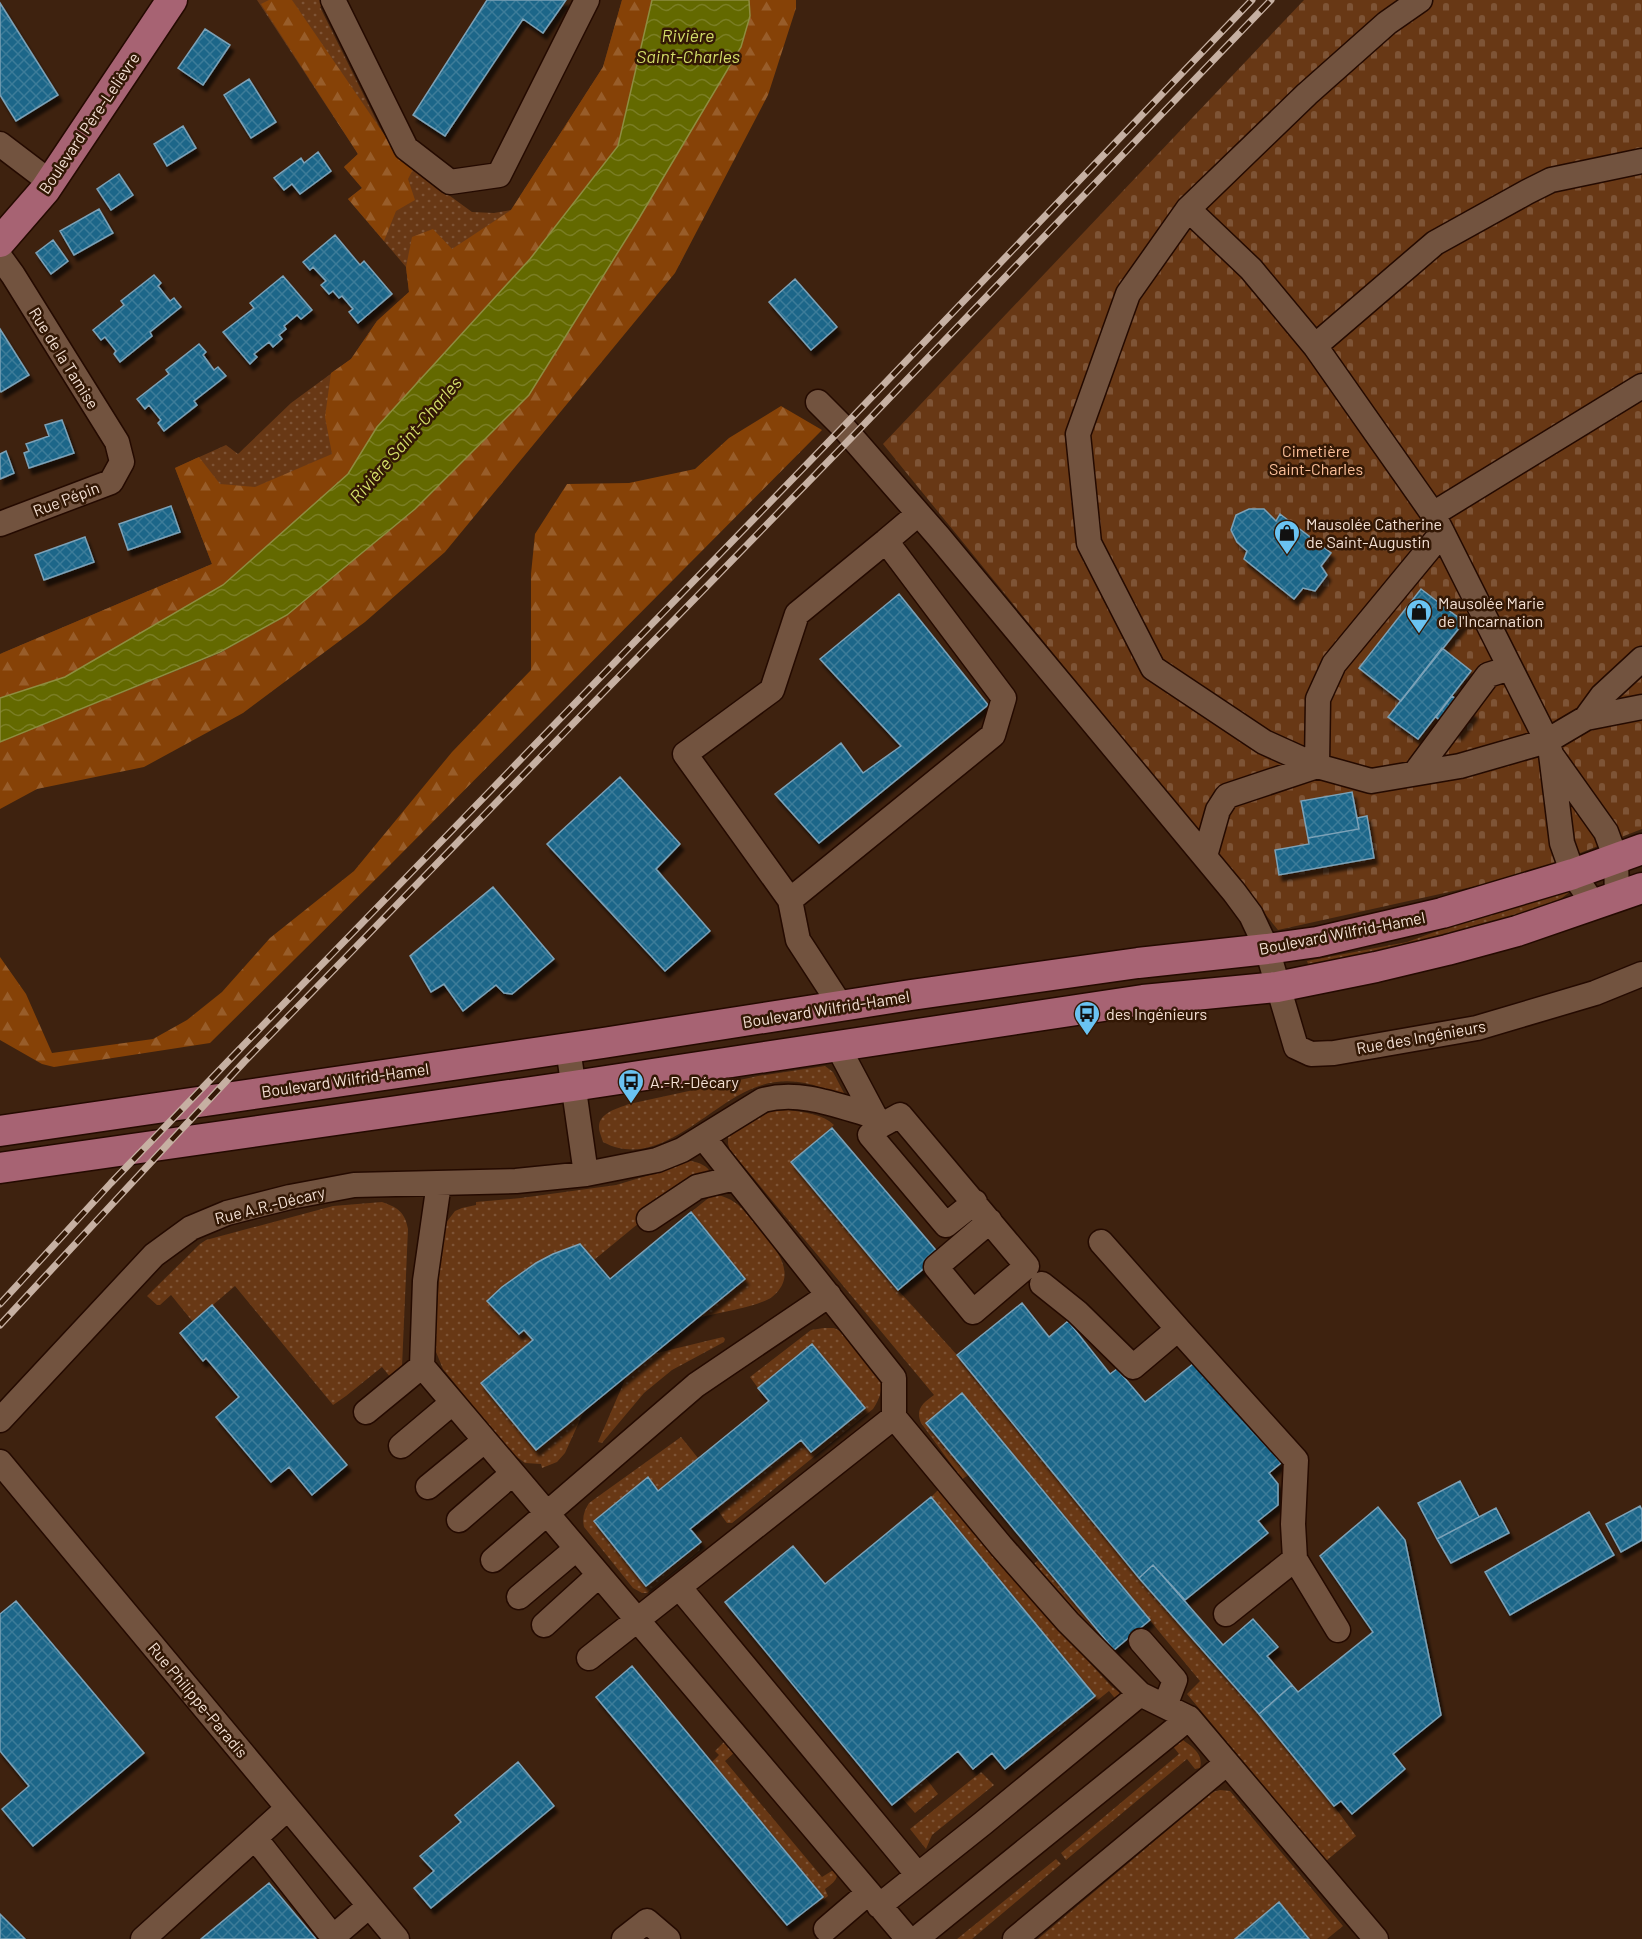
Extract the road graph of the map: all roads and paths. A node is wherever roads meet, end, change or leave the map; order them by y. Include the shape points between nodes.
1 (172, 0) edge
2 (333, 0) edge
3 (587, 0) edge
4 (1420, 0) edge
5 (0, 144) edge
6 (1642, 161) edge
7 (50, 182) junction
8 (1188, 209) junction
9 (0, 242) edge
10 (0, 257) edge
11 (1316, 346) junction
12 (1642, 386) edge
13 (818, 402) dead end
14 (122, 462) joint
15 (918, 514) junction
16 (0, 524) edge
17 (1438, 524) junction
18 (886, 541) junction
19 (1642, 659) edge
20 (1510, 668) junction
21 (1642, 707) edge
22 (1586, 718) junction
23 (1549, 748) junction
24 (1317, 766) junction
25 (1415, 773) junction
26 (1629, 854) edge
27 (1204, 856) junction
28 (1573, 874) junction
29 (1618, 897) edge
30 (790, 900) junction
31 (1266, 949) junction
32 (1642, 974) edge
33 (1277, 987) junction
34 (841, 1006) junction
35 (837, 1045) junction
36 (568, 1047) junction
37 (573, 1086) junction
38 (877, 1121) junction
39 (0, 1131) edge
40 (703, 1137) junction
41 (0, 1168) edge
42 (586, 1174) junction
43 (735, 1178) junction
44 (438, 1183) junction
45 (982, 1211) junction
46 (649, 1219) dead end
47 (1101, 1242) dead end
48 (1033, 1274) junction
49 (829, 1295) junction
50 (1178, 1329) junction
51 (422, 1366) junction
52 (452, 1403) junction
53 (366, 1412) dead end
54 (894, 1418) junction
55 (0, 1420) edge
56 (483, 1441) junction
57 (401, 1446) dead end
58 (0, 1462) edge
59 (512, 1474) junction
60 (428, 1487) dead end
61 (546, 1514) junction
62 (459, 1520) dead end
63 (576, 1548) junction
64 (1294, 1559) junction
65 (493, 1560) dead end
66 (599, 1575) junction
67 (679, 1587) junction
68 (519, 1597) dead end
69 (1226, 1614) dead end
70 (636, 1620) junction
71 (544, 1625) dead end
72 (1338, 1630) dead end
73 (1141, 1641) dead end
74 (590, 1658) dead end
75 (1140, 1694) junction
76 (1165, 1706) junction
77 (1189, 1718) junction
78 (1227, 1763) junction
79 (288, 1808) junction
80 (255, 1838) junction
81 (918, 1875) junction
82 (873, 1899) junction
83 (369, 1906) junction
84 (826, 1929) dead end
85 (333, 1938) edge
86 (143, 1939) edge
87 (396, 1939) edge
88 (624, 1939) edge
89 (668, 1939) edge
90 (908, 1939) edge
91 (916, 1939) edge
92 (1015, 1939) edge
93 (1376, 1939) edge

1 - 7 main road, Boulevard Père-Lelièvre
2 - 3 street via 406,148 450,182 499,175
4 - 8 street via 1387,23 1307,94
5 - 7 street
6 - 11 street via 1551,180 1435,243
7 - 9 main road, Boulevard Père-Lelièvre
8 - 11 street via 1251,269
8 - 24 street via 1128,294 1078,434 1089,543 1154,668 1264,742
10 - 14 street, Rue de la Tamise via 117,442
11 - 17 street
12 - 17 street
13 - 15 street, Rue des Ingénieurs
14 - 16 street, Rue Pépin via 111,482
15 - 18 street
15 - 27 street, Rue des Ingénieurs
17 - 20 street
17 - 24 street via 1334,664 1318,699
18 - 30 street via 797,614 772,690 685,754
18 - 30 street via 1004,698 993,735
19 - 22 street via 1602,696
20 - 23 street
20 - 25 street via 1488,675
21 - 22 street
22 - 23 street
23 - 25 street
23 - 26 street via 1606,832
23 - 28 street via 1562,843
24 - 25 street via 1371,781
24 - 27 street via 1227,796 1218,810
26 - 28 main road, Boulevard Wilfrid-Hamel
26 - 29 street
27 - 31 street, Rue des Ingénieurs via 1251,915
28 - 29 street
28 - 31 main road, Boulevard Wilfrid-Hamel via 1442,913 1317,942
29 - 33 main road via 1447,950
30 - 34 street via 798,940
31 - 33 street, Rue des Ingénieurs
31 - 34 main road, Boulevard Wilfrid-Hamel via 1138,963
32 - 33 street, Rue des Ingénieurs via 1595,993 1477,1028 1311,1054 1296,1047
33 - 35 main road via 1143,1000
34 - 36 main road, Boulevard Wilfrid-Hamel
35 - 37 main road
35 - 38 street
36 - 37 street
36 - 39 main road, Boulevard Wilfrid-Hamel
37 - 41 main road
37 - 42 street
38 - 40 street, Rue A.R.-Décary via 806,1097 777,1096 763,1100
38 - 45 street via 900,1115
38 - 45 street via 870,1135 945,1225
40 - 42 street, Rue A.R.-Décary via 657,1160
40 - 43 street
42 - 44 street, Rue A.R.-Décary
43 - 46 street via 697,1187
43 - 49 street
44 - 51 street via 425,1281
44 - 55 street, Rue A.R.-Décary via 354,1185 227,1213 191,1228 154,1255
45 - 48 street
45 - 48 street via 936,1267 973,1312
47 - 50 street
48 - 50 street via 1133,1367
49 - 54 street via 894,1378
49 - 61 street via 696,1384
50 - 64 street via 1296,1460
51 - 52 street
51 - 53 street
52 - 56 street
52 - 57 street
54 - 67 street
54 - 75 street via 1068,1622
56 - 59 street
56 - 60 street
58 - 79 street, Rue Philippe-Paradis
59 - 61 street
59 - 62 street
61 - 63 street
61 - 65 street
63 - 66 street
63 - 68 street
64 - 69 street
64 - 72 street
66 - 70 street
66 - 71 street
67 - 70 street
67 - 81 street
70 - 74 street
70 - 82 street
73 - 76 street via 1175,1680
75 - 76 street
75 - 81 street
76 - 77 street
77 - 78 street
77 - 91 street
78 - 92 street
78 - 93 street
79 - 80 street
79 - 83 street, Rue Philippe-Paradis
80 - 85 street
80 - 86 street
81 - 82 street
82 - 84 street
82 - 90 street
83 - 85 street
83 - 87 street, Rue Philippe-Paradis
88 - 89 street via 646,1921

